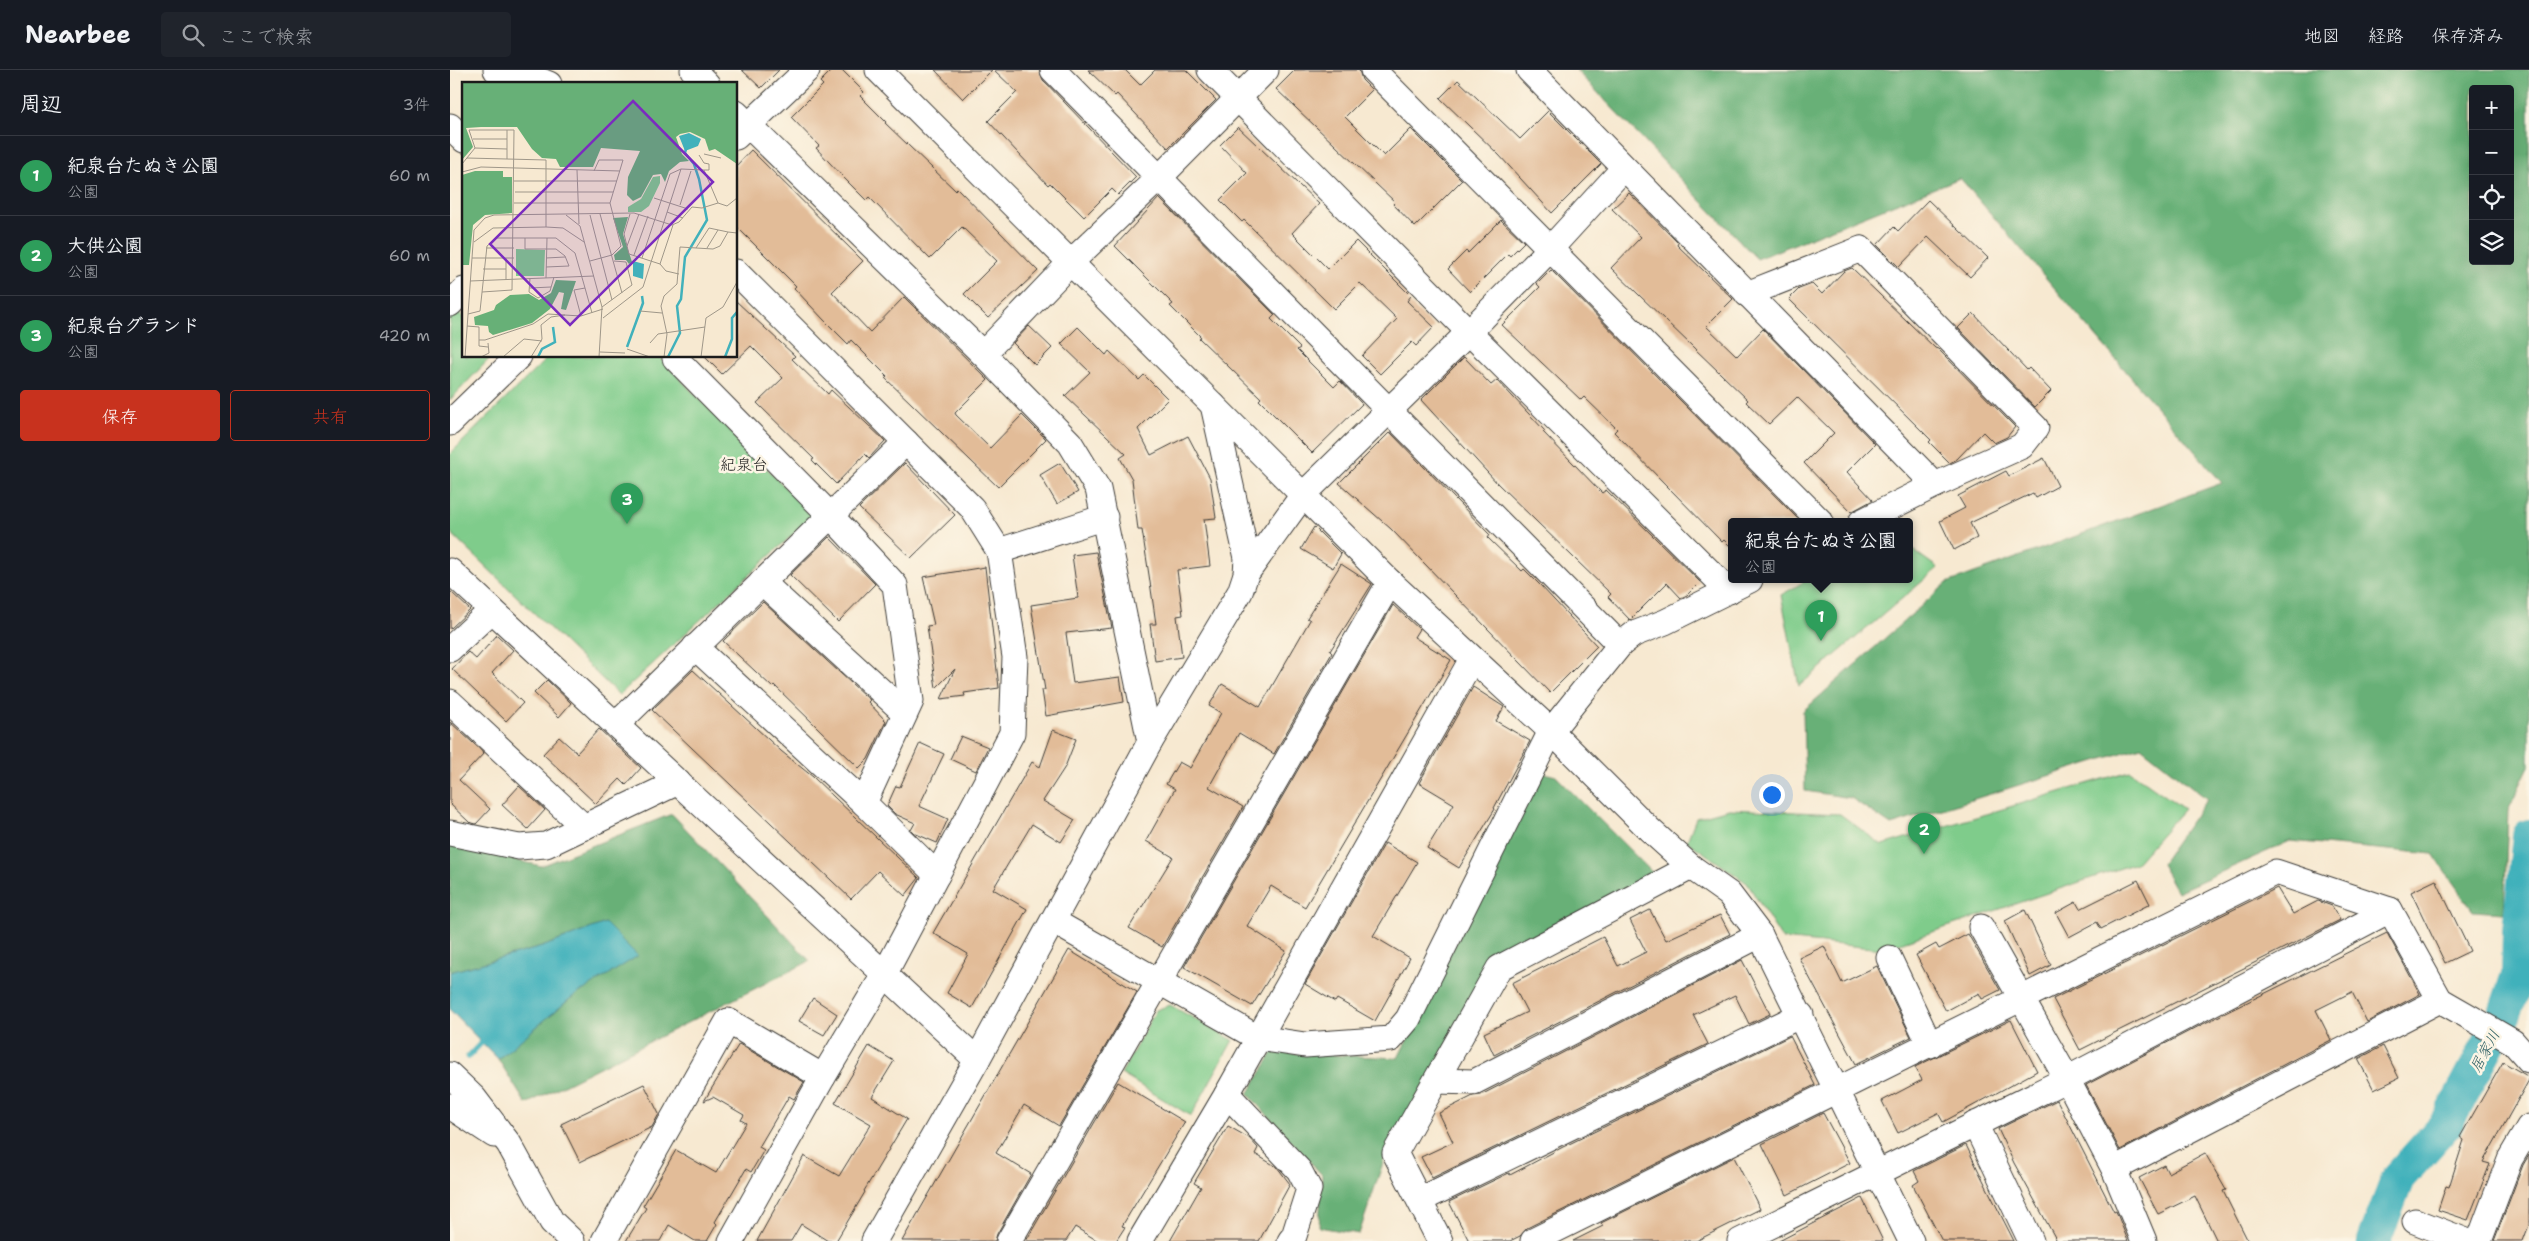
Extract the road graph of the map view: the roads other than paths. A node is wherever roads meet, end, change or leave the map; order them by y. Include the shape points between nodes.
1 (496, 70) edge
2 (693, 70) edge
3 (807, 70) edge
4 (878, 70) edge
5 (1053, 70) edge
6 (1210, 70) edge
7 (1266, 70) edge
8 (1373, 70) edge
9 (1529, 70) edge
10 (543, 82) edge
11 (704, 82) edge
12 (1238, 98) junction
13 (740, 125) edge
14 (450, 126) edge
15 (462, 138) edge
16 (1624, 168) junction
17 (1159, 178) junction
18 (1551, 248) junction
19 (1070, 263) junction
20 (450, 276) edge
21 (740, 283) edge
22 (462, 288) edge
23 (462, 292) edge
24 (1746, 294) junction
25 (450, 304) edge
26 (1469, 332) junction
27 (983, 354) junction
28 (517, 358) edge
29 (675, 358) edge
30 (1213, 405) junction
31 (1389, 411) junction
32 (450, 423) edge
33 (906, 442) junction
34 (1935, 484) junction
35 (1303, 495) junction
36 (830, 515) junction
37 (1105, 517) junction
38 (1817, 518) edge
39 (1869, 518) edge
40 (999, 550) junction
41 (450, 572) edge
42 (1246, 574) junction
43 (762, 582) junction
44 (1390, 582) junction
45 (1744, 583) edge
46 (1729, 591) junction
47 (492, 610) junction
48 (1620, 645) junction
49 (695, 647) junction
50 (450, 649) edge
51 (1472, 659) junction
52 (450, 702) edge
53 (906, 713) junction
54 (617, 724) junction
55 (1551, 731) junction
56 (1150, 742) junction
57 (678, 782) junction
58 (864, 803) junction
59 (584, 827) junction
60 (450, 833) edge
61 (1691, 866) junction
62 (937, 875) junction
63 (2390, 910) junction
64 (1053, 921) junction
65 (1980, 927) dead end
66 (1760, 935) junction
67 (1889, 958) dead end
68 (884, 974) junction
69 (1160, 982) junction
70 (2021, 1000) junction
71 (2440, 1000) junction
72 (1801, 1015) junction
73 (1258, 1038) junction
74 (1930, 1045) junction
75 (2521, 1051) edge
76 (977, 1060) junction
77 (450, 1075) edge
78 (823, 1077) junction
79 (2067, 1079) junction
80 (1436, 1081) junction
81 (1838, 1090) junction
82 (1227, 1094) junction
83 (450, 1106) edge
84 (1975, 1124) junction
85 (2529, 1127) edge
86 (509, 1144) junction
87 (2114, 1169) junction
88 (1877, 1172) junction
89 (1420, 1200) junction
90 (2415, 1221) dead end
91 (572, 1241) edge
92 (604, 1241) edge
93 (731, 1241) edge
94 (874, 1241) edge
95 (1009, 1241) edge
96 (1140, 1241) edge
97 (1290, 1241) edge
98 (1440, 1241) edge
99 (1533, 1241) edge
100 (1740, 1241) edge
101 (1911, 1241) edge
102 (2031, 1241) edge
103 (2144, 1241) edge
104 (2466, 1241) edge
105 (2479, 1241) edge

1 - 10 street via 519,72
2 - 11 street
3 - 13 street
4 - 19 street
5 - 17 street
6 - 12 street
7 - 12 street
8 - 18 street
9 - 16 street
12 - 17 street
12 - 26 street
13 - 27 street
14 - 15 street
16 - 18 street
16 - 24 street
17 - 19 street
17 - 31 street
18 - 26 street
18 - 38 street
19 - 27 street
19 - 30 street
20 - 22 street
21 - 33 street
23 - 25 street
24 - 34 street
24 - 34 street via 1861,249 2036,428 2022,446
26 - 31 street
26 - 46 street
27 - 37 street via 1070,443 1098,489
28 - 32 street
29 - 36 street
30 - 35 street
30 - 42 street via 1248,558
31 - 35 street
31 - 48 street
33 - 36 street
33 - 40 street via 972,508
34 - 39 street
35 - 42 street
35 - 44 street
36 - 43 street
36 - 53 street via 895,585 911,701
37 - 40 street
37 - 56 street
40 - 62 street via 1015,656 1012,733
41 - 47 street
42 - 56 street via 1240,592
43 - 49 street
43 - 53 street
44 - 51 street
44 - 69 street
45 - 46 street
46 - 48 street via 1634,634
47 - 50 street
47 - 54 street
48 - 55 street
49 - 54 street
49 - 58 street
51 - 55 street
51 - 73 street
52 - 59 street
53 - 58 street
54 - 57 street
55 - 61 street via 1650,830
55 - 73 street via 1408,1019 1391,1039 1305,1045
56 - 64 street
57 - 59 street
57 - 68 street
58 - 62 street
59 - 60 street via 546,845 519,847
61 - 66 street via 1729,894
61 - 80 street via 1499,968
62 - 68 street
63 - 70 street via 2276,872
63 - 71 street
63 - 79 street
64 - 69 street
64 - 76 street
65 - 70 street
66 - 72 street
66 - 80 street via 1474,1082
67 - 74 street
68 - 76 street
68 - 78 street
69 - 73 street
69 - 95 street
70 - 74 street
70 - 79 street
71 - 75 street
71 - 87 street
72 - 81 street
72 - 89 street
73 - 82 street
74 - 81 street
76 - 94 street
77 - 86 street via 474,1098
78 - 92 street via 728,1021
78 - 93 street
79 - 84 street
79 - 87 street
80 - 89 street via 1395,1153
81 - 88 street
81 - 99 street
82 - 96 street
82 - 97 street via 1299,1170 1309,1189
83 - 86 street
84 - 88 street
84 - 102 street
85 - 105 street via 2510,1159
86 - 91 street via 552,1222
87 - 103 street
88 - 100 street
88 - 101 street
89 - 98 street
90 - 104 street

